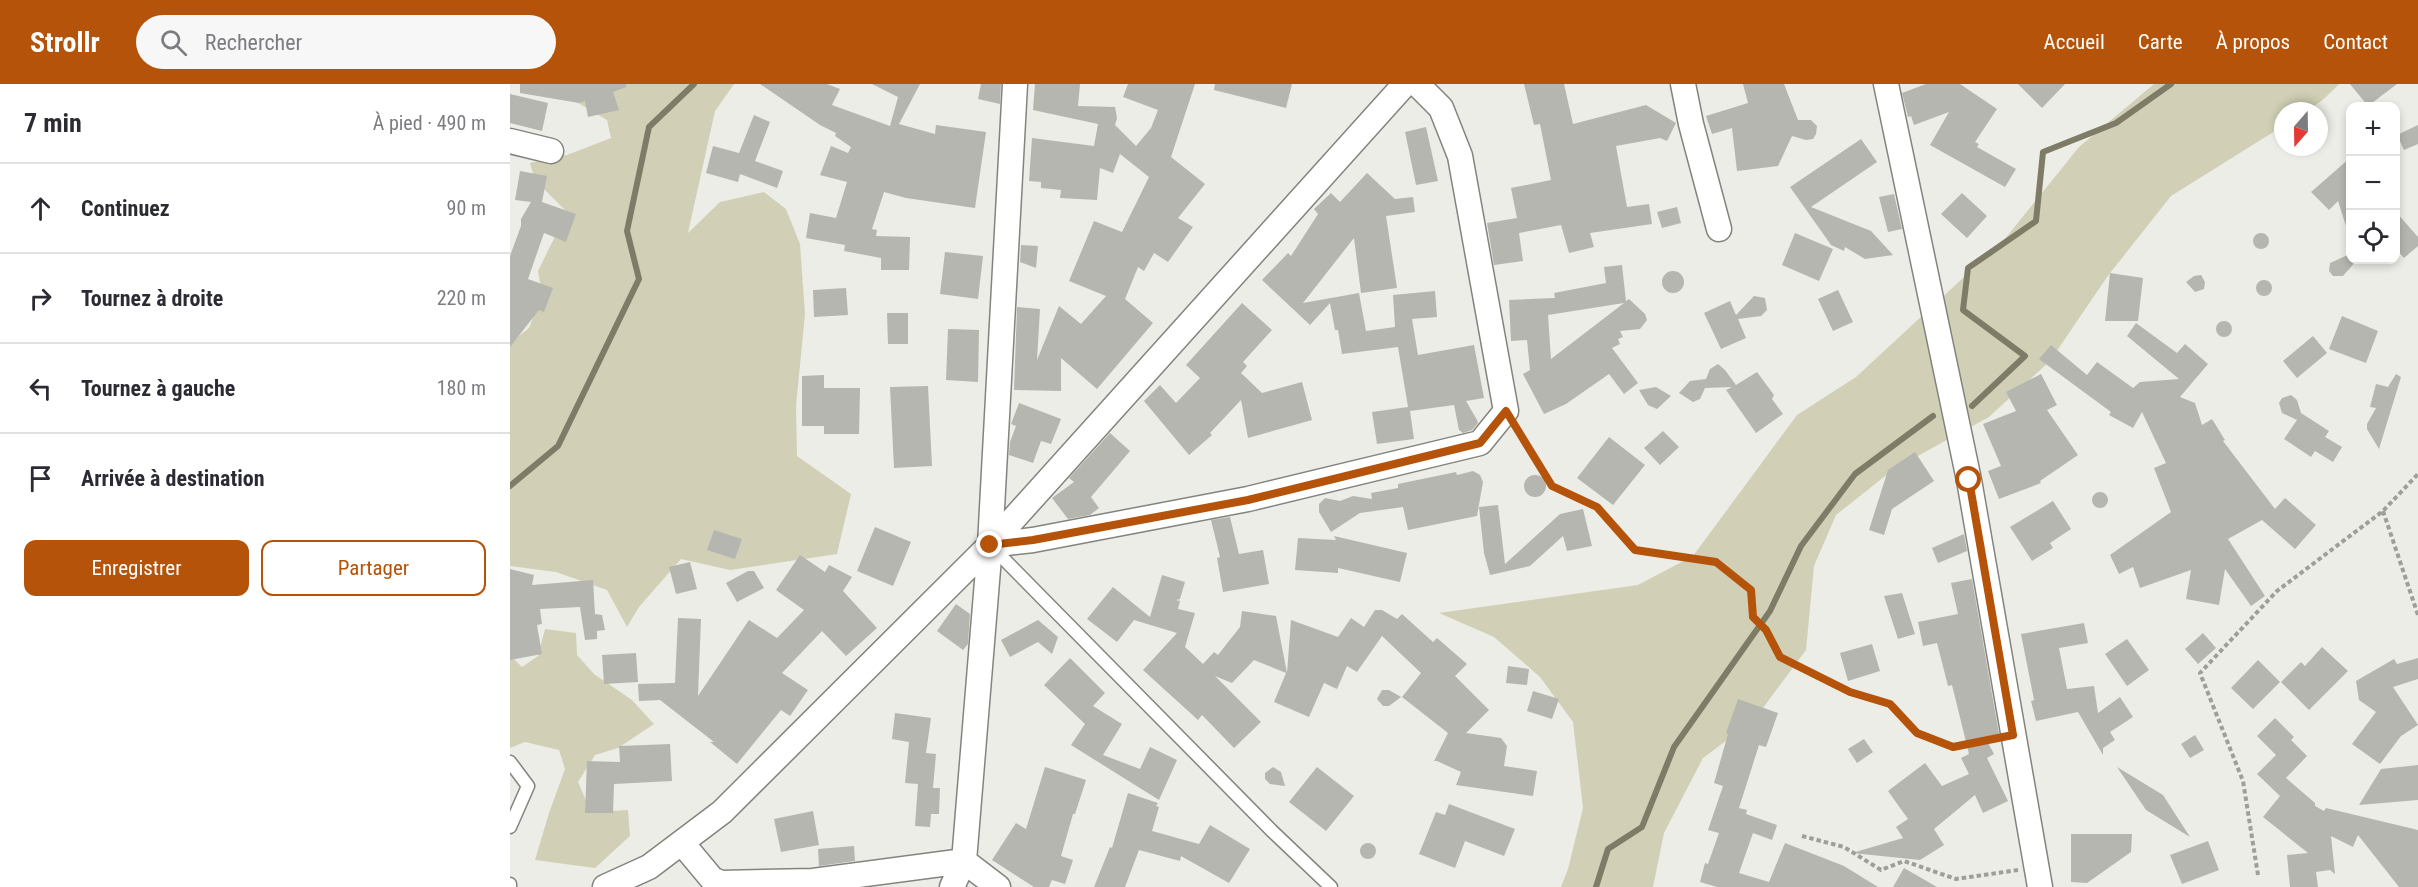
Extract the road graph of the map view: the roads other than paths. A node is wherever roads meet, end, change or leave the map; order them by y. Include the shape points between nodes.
1 (1015, 84) edge
2 (1405, 84) edge
3 (1417, 84) edge
4 (1683, 84) edge
5 (1886, 84) edge
6 (510, 141) edge
7 (550, 151) dead end
8 (1719, 229) dead end
9 (990, 545) junction
10 (510, 762) edge
11 (510, 827) edge
12 (682, 843) junction
13 (964, 861) junction
14 (2038, 877) edge
15 (605, 887) edge
16 (952, 887) edge
17 (998, 887) edge
18 (1331, 887) edge

1 - 9 street
2 - 9 street
3 - 9 street via 1441,108 1460,156 1506,411 1480,443 1248,500
4 - 8 street
5 - 14 street via 1969,480
6 - 7 street
9 - 12 street via 722,812
9 - 13 street
9 - 18 lane
10 - 11 lane via 528,786
12 - 13 street via 712,879 721,883 813,881
12 - 15 street via 650,867
13 - 16 street
13 - 17 street

